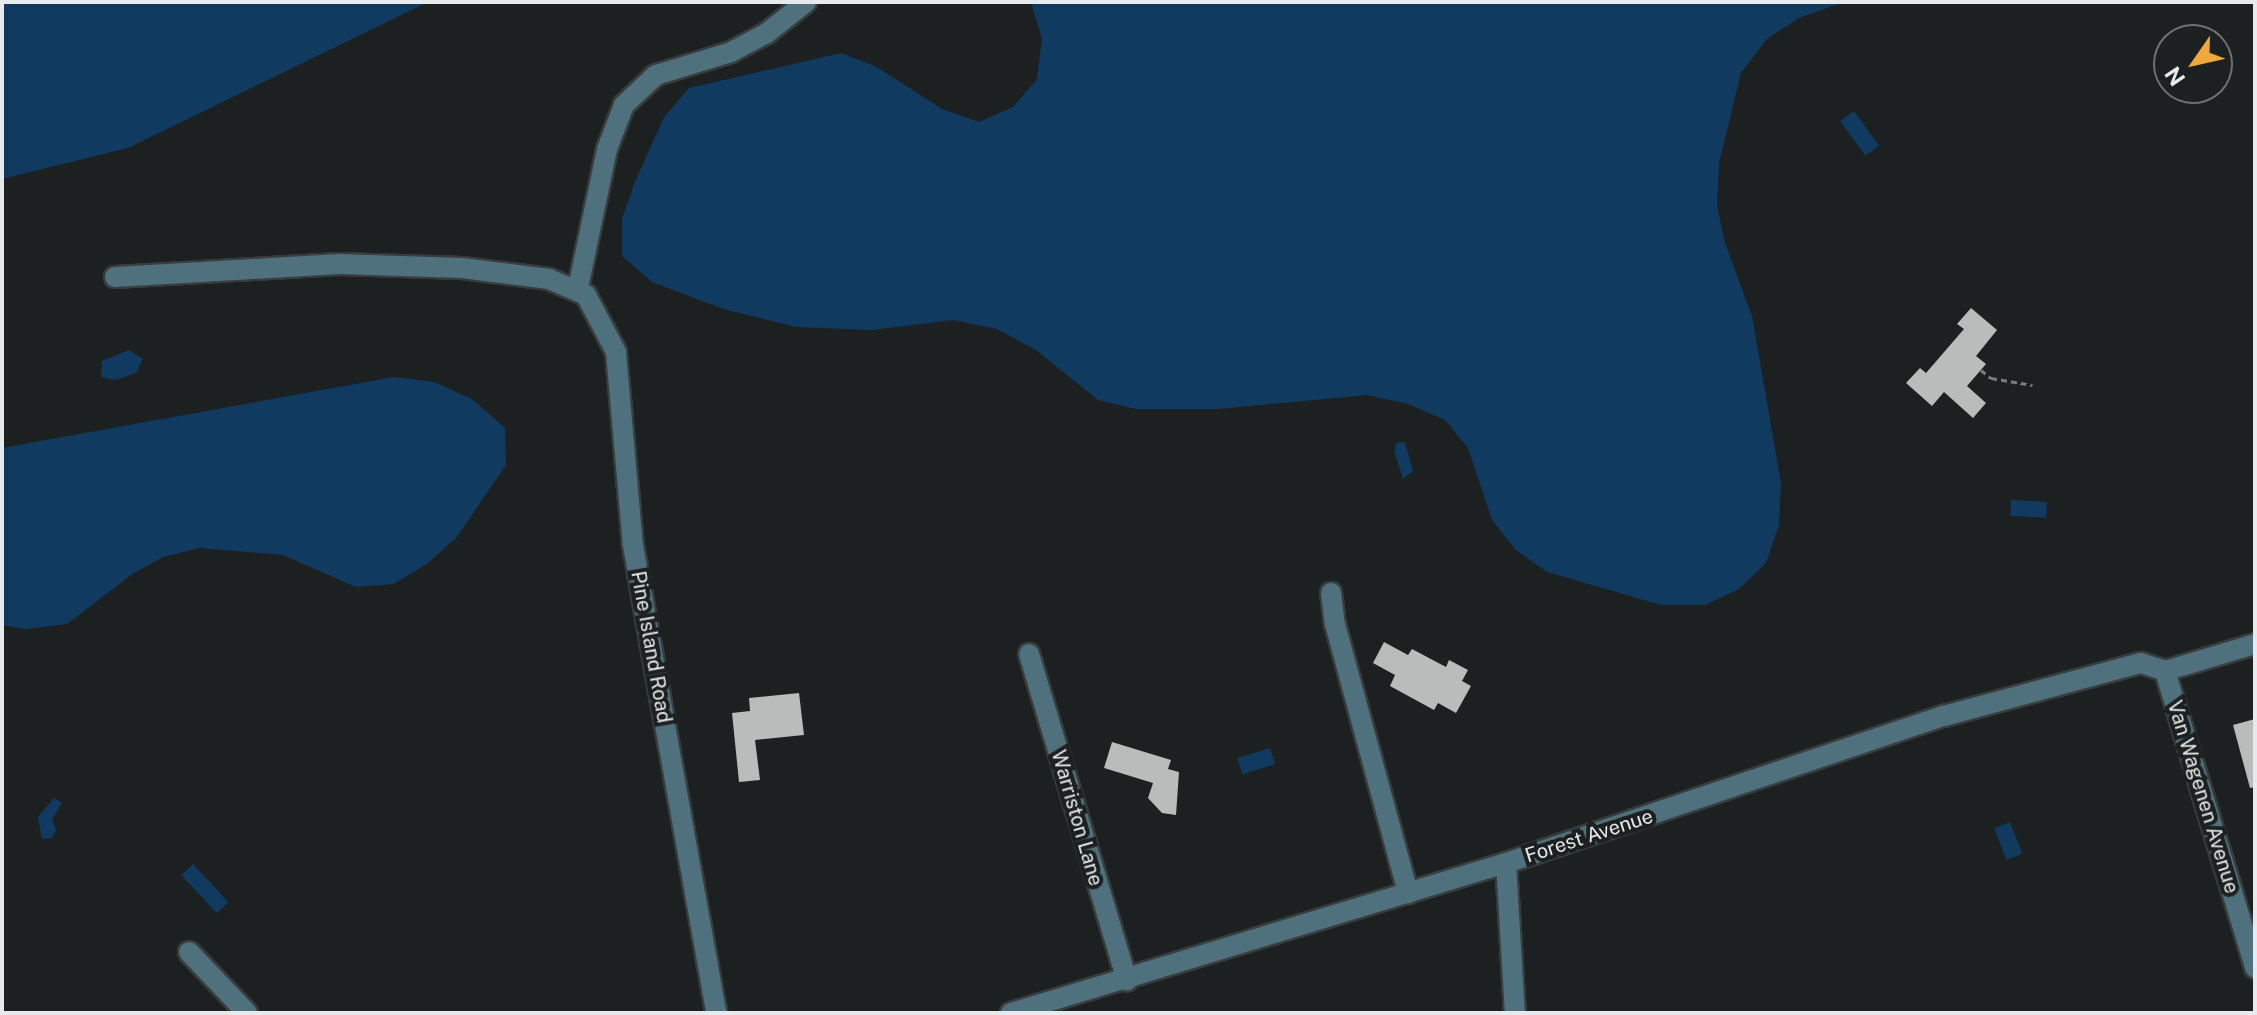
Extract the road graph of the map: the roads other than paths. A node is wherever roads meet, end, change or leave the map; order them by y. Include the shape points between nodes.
1 (806, 2) edge
2 (115, 277) dead end
3 (578, 288) junction
4 (1331, 593) dead end
5 (2255, 644) edge
6 (1029, 654) dead end
7 (2165, 671) junction
8 (1506, 863) junction
9 (1408, 893) junction
10 (189, 952) dead end
11 (2255, 968) edge
12 (1127, 981) junction
13 (247, 1013) edge
14 (716, 1013) edge
15 (1011, 1013) edge
16 (1515, 1013) edge

1 - 3 street via 731,52 656,75 624,105 607,149
2 - 3 street via 340,264 462,268
3 - 14 street, Pine Island Road via 596,310 616,352 633,545
4 - 9 street
5 - 7 street
6 - 12 street, Warriston Lane
7 - 8 street, Forest Avenue via 2141,663 1944,716
7 - 11 street, Van Wagenen Avenue
8 - 9 street, Forest Avenue
8 - 16 street
9 - 12 street, Forest Avenue
10 - 13 street
12 - 15 street, Forest Avenue

